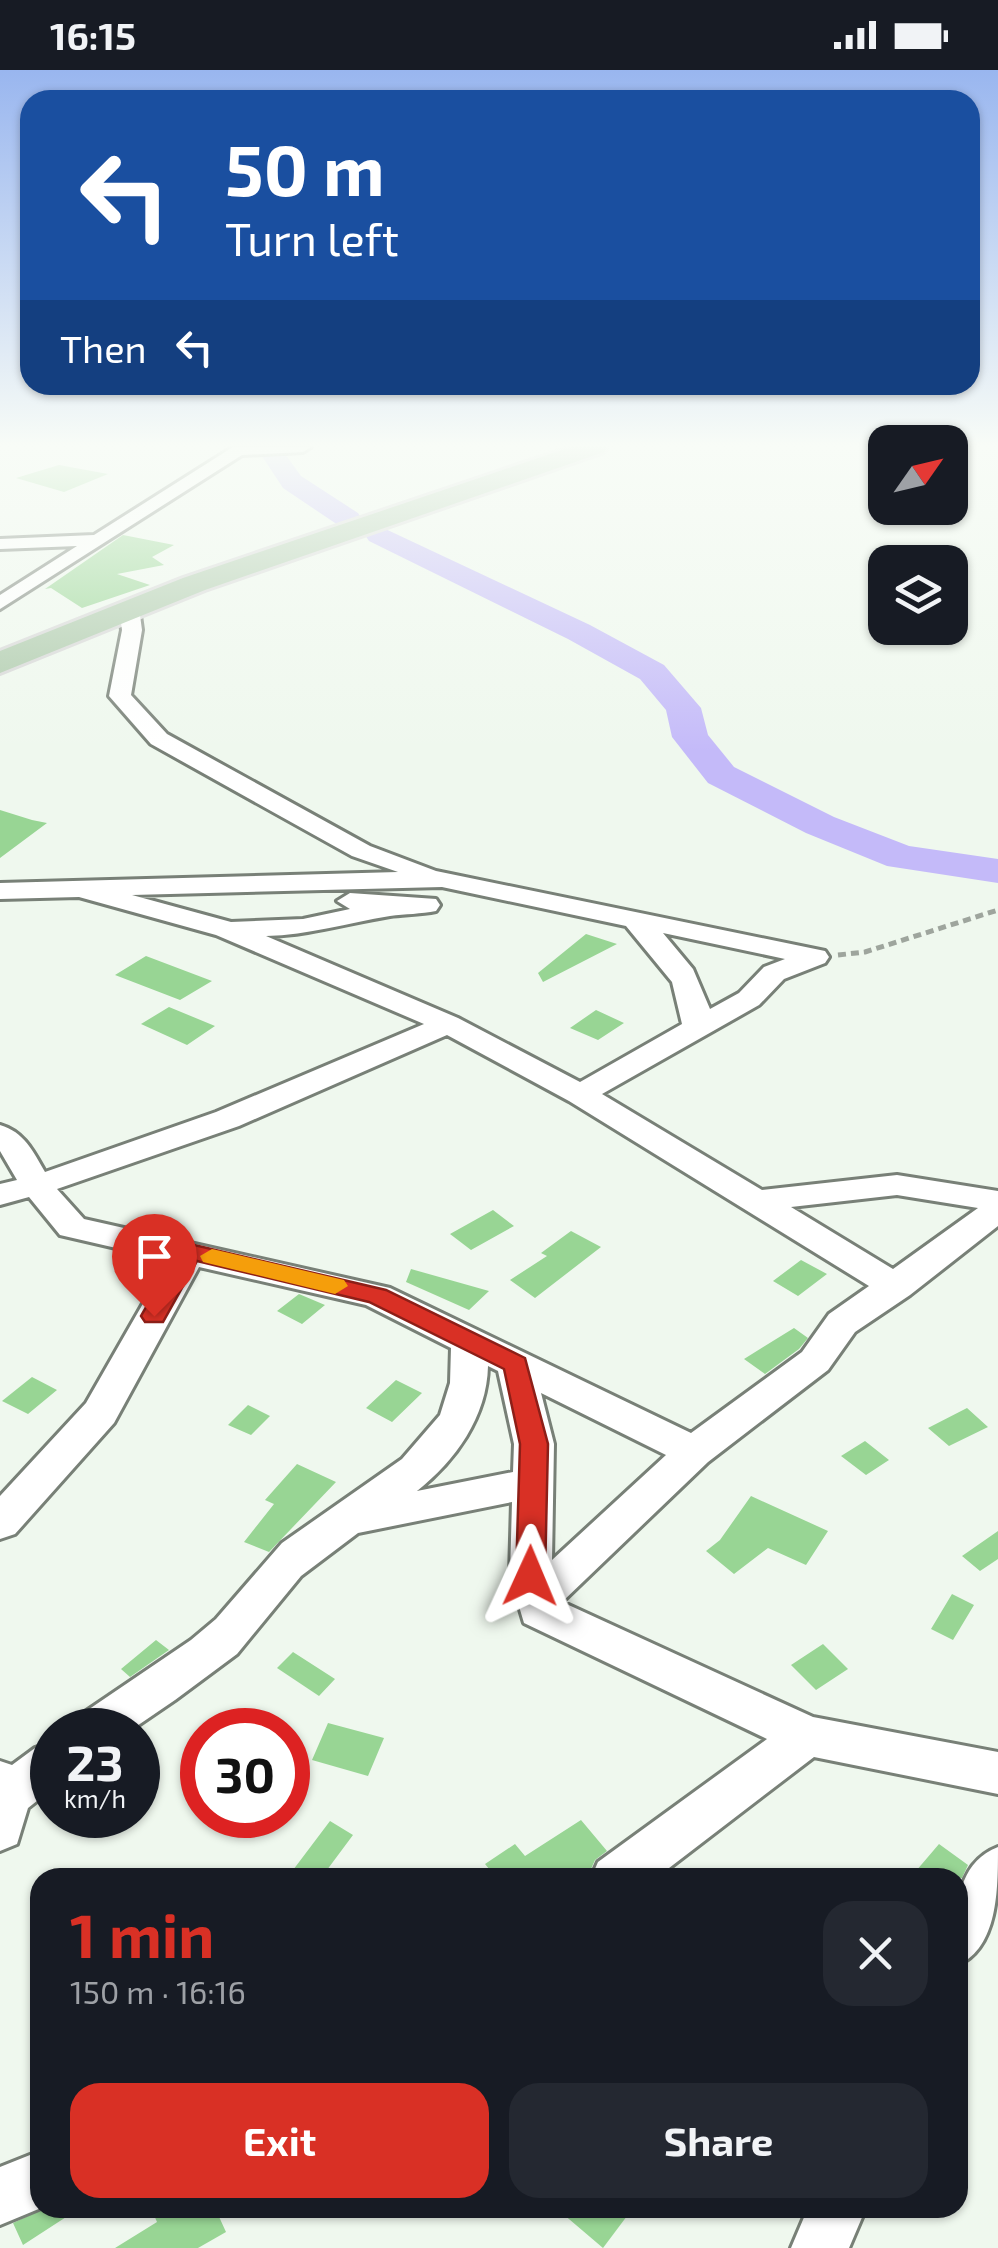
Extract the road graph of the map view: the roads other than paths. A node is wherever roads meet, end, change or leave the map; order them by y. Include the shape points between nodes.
1 (80, 549) edge
2 (301, 549) edge
3 (0, 602) edge
4 (129, 608) junction
5 (0, 663) edge
6 (442, 880) junction
7 (247, 884) junction
8 (80, 889) junction
9 (0, 892) edge
10 (638, 923) junction
11 (226, 929) junction
12 (448, 1024) junction
13 (697, 1026) junction
14 (580, 1094) junction
15 (0, 1135) edge
16 (18, 1190) edge
17 (998, 1200) edge
18 (756, 1201) junction
19 (998, 1210) edge
20 (190, 1252) junction
21 (897, 1287) junction
22 (470, 1342) junction
23 (516, 1364) junction
24 (694, 1452) junction
25 (533, 1483) junction
26 (343, 1522) junction
27 (0, 1523) edge
28 (536, 1600) junction
29 (126, 1708) edge
30 (806, 1736) junction
31 (998, 1773) edge
32 (30, 1780) edge
33 (2, 1803) edge
34 (629, 1868) edge
35 (998, 1870) edge
36 (968, 1923) edge
37 (30, 2183) edge
38 (0, 2196) edge
39 (833, 2218) edge
40 (820, 2248) edge

1 - 3 street
2 - 4 main road
4 - 5 main road
4 - 6 street via 132,630 120,696 159,739 361,851
6 - 7 street
6 - 10 street
7 - 8 street
7 - 11 street via 427,906 303,927
8 - 9 street
8 - 11 street
10 - 13 street via 687,978
10 - 13 street via 816,957 774,973 749,999
11 - 12 street
12 - 14 street
12 - 16 street via 272,1104 94,1170
13 - 14 street
14 - 18 street
15 - 16 street via 15,1147
16 - 20 street via 72,1227
17 - 18 street via 898,1185
18 - 21 street
19 - 21 street
20 - 22 street via 377,1296
20 - 27 street via 100,1413
21 - 24 street via 842,1323 816,1361
22 - 23 street
22 - 26 street via 473,1374 463,1410 439,1450
23 - 24 street
23 - 25 street via 534,1444
24 - 28 street
25 - 26 street
25 - 28 street via 530,1576
26 - 29 street via 295,1557 222,1640
28 - 30 street via 539,1612
30 - 31 street
30 - 34 street
32 - 33 street
35 - 36 street
37 - 38 street
39 - 40 street

